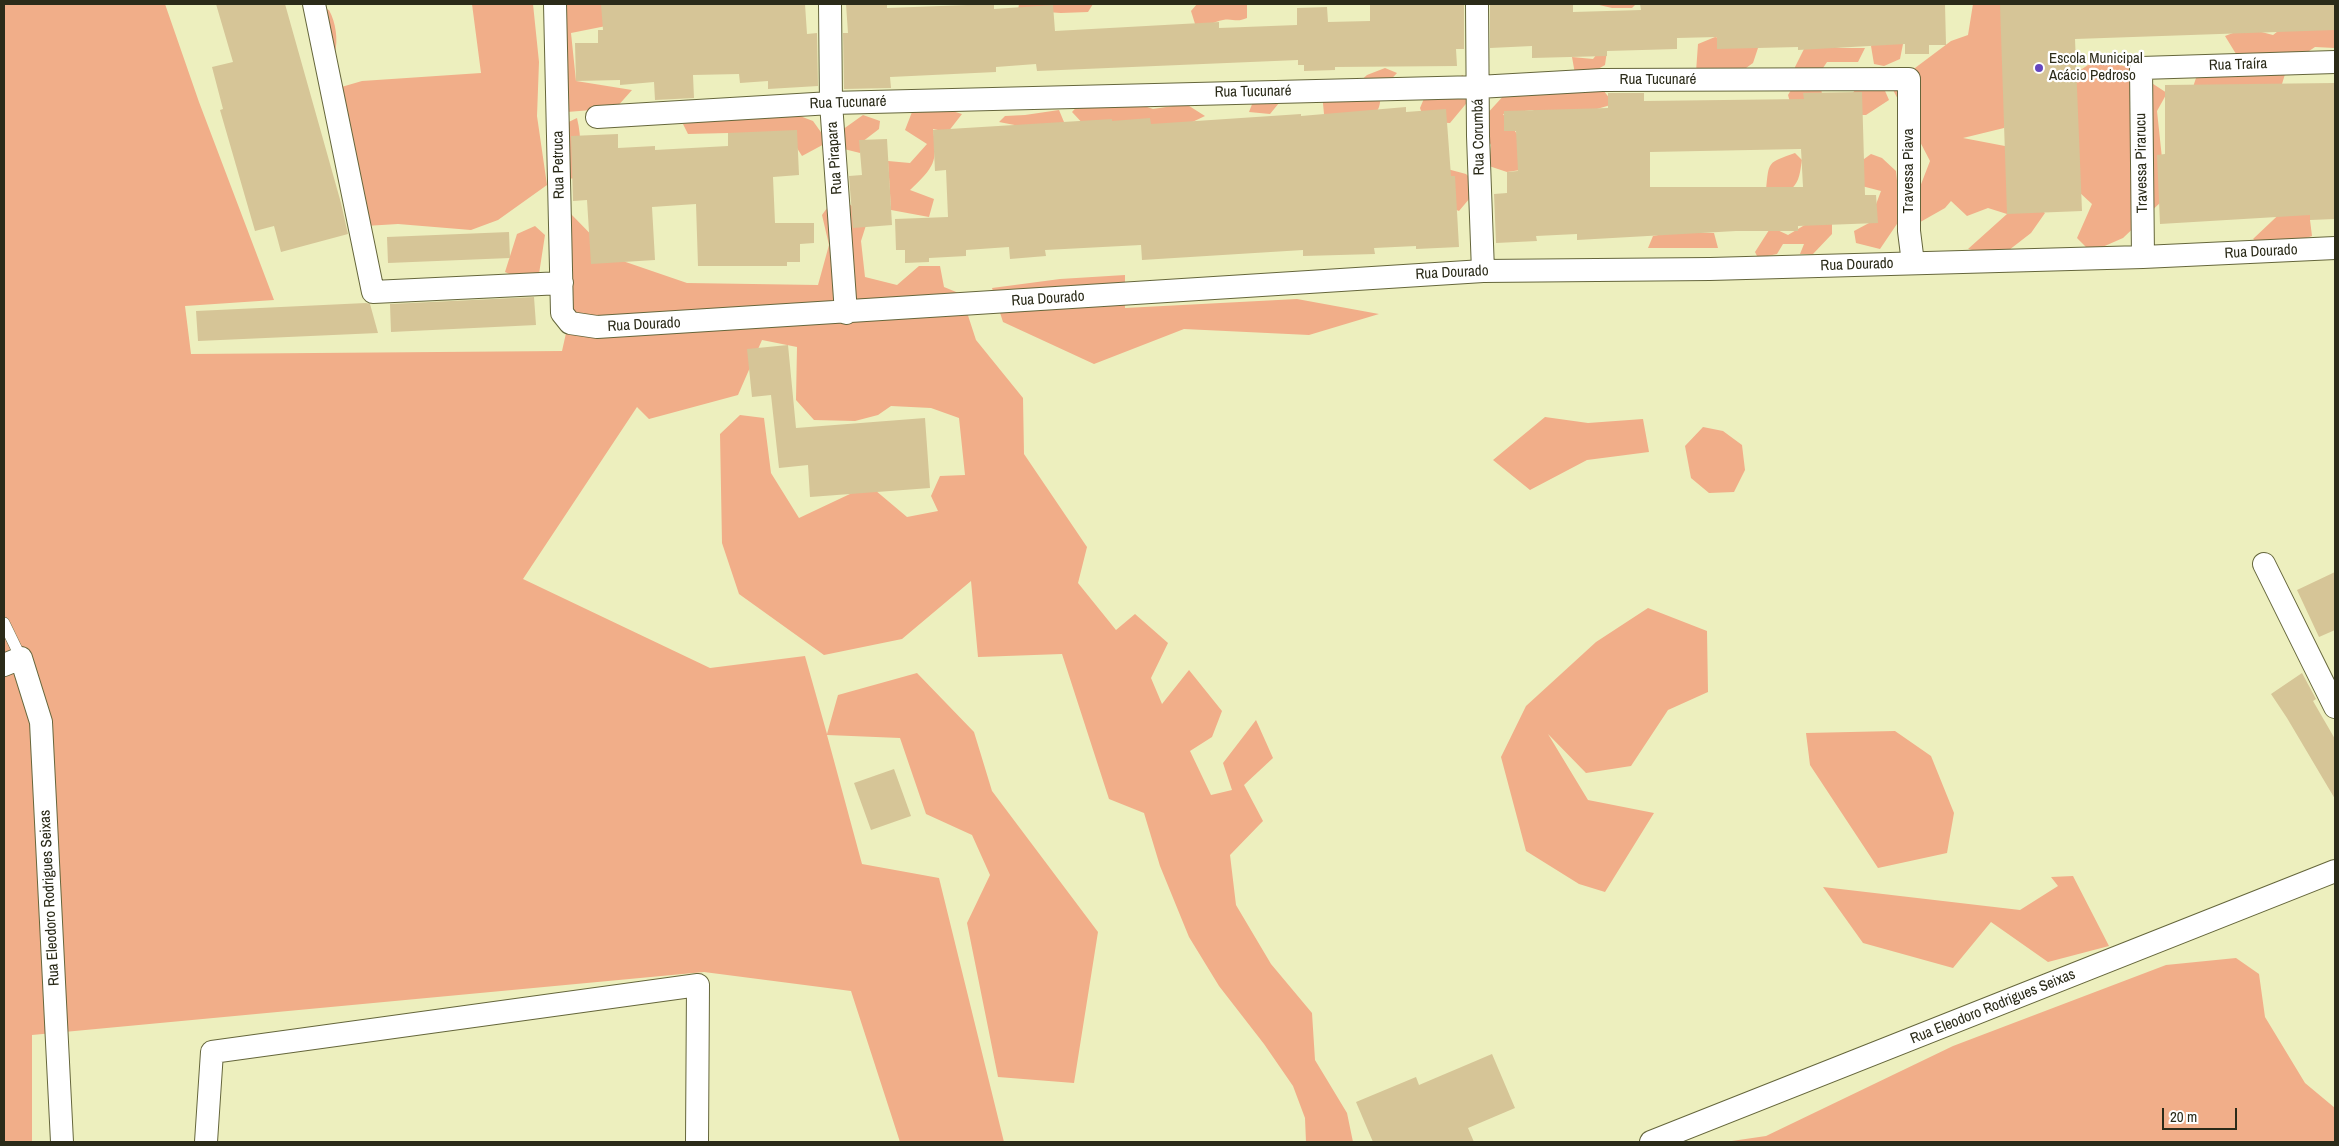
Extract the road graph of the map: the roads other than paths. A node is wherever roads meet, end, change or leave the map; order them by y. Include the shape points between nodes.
1 (314, 4) edge
2 (555, 4) edge
3 (830, 4) edge
4 (1477, 4) edge
5 (2335, 62) edge
6 (2140, 68) joint
7 (1910, 79) joint
8 (1478, 87) junction
9 (831, 103) junction
10 (597, 117) dead end
11 (2335, 248) edge
12 (2144, 257) junction
13 (1913, 263) junction
14 (1483, 271) junction
15 (562, 283) junction
16 (846, 313) junction
17 (570, 324) joint
18 (2264, 564) dead end
19 (4, 623) edge
20 (12, 661) edge
21 (2335, 707) edge
22 (2335, 871) edge
23 (62, 1142) edge
24 (206, 1142) edge
25 (697, 1142) edge
26 (1651, 1142) edge

1 - 15 street via 372,292
2 - 15 street, Rua Petruca
3 - 9 street, Rua Pirapara
4 - 8 street, Rua Corumbá
5 - 6 street, Rua Traíra
6 - 12 street, Travessa Pirarucu
7 - 8 street, Rua Tucunaré via 1602,80
7 - 13 street, Travessa Piava via 1909,231
8 - 9 street, Rua Tucunaré
8 - 14 street, Rua Corumbá
9 - 10 street, Rua Tucunaré
9 - 16 street, Rua Pirapara
11 - 12 street, Rua Dourado
12 - 13 street, Rua Dourado
13 - 14 street, Rua Dourado
14 - 16 street, Rua Dourado
15 - 17 street, Rua Petruca via 562,313
16 - 17 street, Rua Dourado via 597,327
18 - 21 street
19 - 20 lane
20 - 23 street, Rua Eleodoro Rodrigues Seixas via 41,722
22 - 26 street, Rua Eleodoro Rodrigues Seixas
24 - 25 street via 212,1052 698,985

